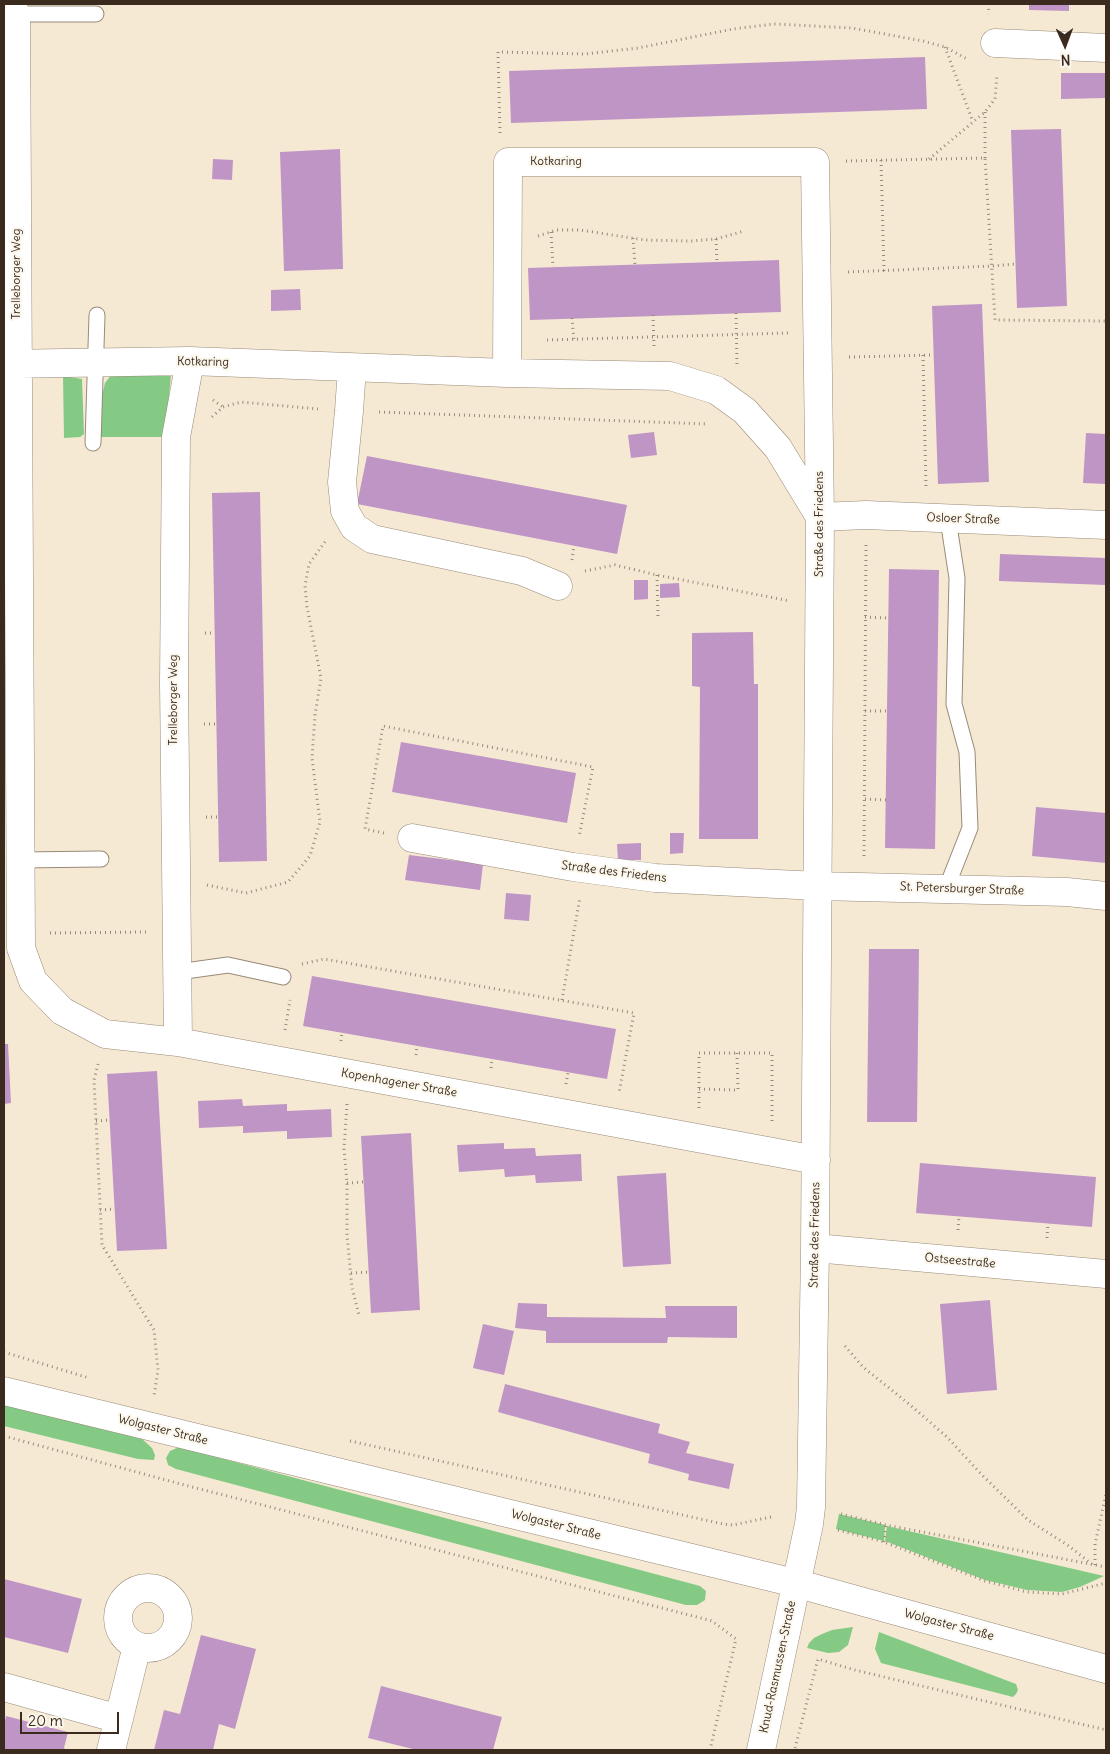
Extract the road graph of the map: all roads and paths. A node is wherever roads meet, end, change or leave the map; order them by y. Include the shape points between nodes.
1 (16, 14) joint
2 (96, 14) dead end
3 (995, 43) joint
4 (945, 47) junction
5 (1106, 48) edge
6 (971, 60) dead end
7 (993, 73) dead end
8 (998, 76) junction
9 (985, 112) junction
10 (973, 122) junction
11 (985, 158) junction
12 (929, 159) junction
13 (881, 160) junction
14 (508, 162) junction
15 (815, 162) junction
16 (10, 185) edge
17 (744, 231) dead end
18 (551, 232) junction
19 (633, 238) junction
20 (716, 239) junction
21 (507, 262) junction
22 (717, 262) dead end
23 (1015, 264) dead end
24 (634, 265) dead end
25 (992, 266) junction
26 (553, 268) dead end
27 (884, 271) junction
28 (848, 281) dead end
29 (97, 315) dead end
30 (1106, 321) edge
31 (819, 333) junction
32 (508, 342) junction
33 (849, 348) dead end
34 (923, 355) junction
35 (933, 355) dead end
36 (190, 361) junction
37 (95, 362) junction
38 (11, 364) edge
39 (352, 368) junction
40 (507, 373) junction
41 (349, 412) junction
42 (208, 420) dead end
43 (710, 424) dead end
44 (93, 443) dead end
45 (866, 515) junction
46 (820, 517) junction
47 (937, 518) junction
48 (1106, 525) edge
49 (354, 527) junction
50 (11, 551) edge
51 (657, 575) junction
52 (558, 586) joint
53 (820, 604) junction
54 (866, 617) junction
55 (658, 618) dead end
56 (888, 618) dead end
57 (865, 710) junction
58 (887, 711) dead end
59 (12, 746) edge
60 (865, 799) junction
61 (886, 800) dead end
62 (200, 817) dead end
63 (218, 817) dead end
64 (412, 838) joint
65 (101, 859) dead end
66 (20, 860) junction
67 (579, 868) junction
68 (176, 879) junction
69 (818, 886) junction
70 (864, 886) junction
71 (946, 889) junction
72 (1106, 896) edge
73 (177, 931) junction
74 (15, 944) edge
75 (298, 970) dead end
76 (178, 972) junction
77 (283, 977) dead end
78 (290, 999) dead end
79 (562, 1000) junction
80 (105, 1034) junction
81 (284, 1037) dead end
82 (178, 1042) junction
83 (737, 1053) junction
84 (349, 1074) junction
85 (699, 1089) junction
86 (619, 1097) dead end
87 (699, 1113) dead end
88 (110, 1120) dead end
89 (96, 1121) junction
90 (772, 1152) junction
91 (816, 1160) junction
92 (364, 1182) dead end
93 (347, 1183) junction
94 (115, 1209) dead end
95 (100, 1210) junction
96 (815, 1248) junction
97 (369, 1272) dead end
98 (351, 1273) junction
99 (1106, 1274) edge
100 (359, 1315) dead end
101 (4, 1352) edge
102 (844, 1353) dead end
103 (98, 1380) dead end
104 (4, 1391) edge
105 (144, 1394) dead end
106 (4, 1436) edge
107 (347, 1440) dead end
108 (1106, 1494) edge
109 (838, 1513) dead end
110 (771, 1517) dead end
111 (886, 1525) junction
112 (835, 1529) dead end
113 (884, 1542) junction
114 (1095, 1566) junction
115 (1106, 1567) edge
116 (795, 1583) junction
117 (1106, 1584) edge
118 (138, 1646) dead end
119 (1106, 1669) edge
120 (4, 1687) edge
121 (119, 1719) junction
122 (1106, 1730) edge
123 (111, 1750) edge
124 (710, 1750) edge
125 (761, 1750) edge
126 (795, 1750) edge

1 - 2 lane
1 - 16 street, Trelleborger Weg
3 - 5 street
3 - 8 path
4 - 6 path
4 - 10 path
4 - 14 path via 852,28 774,24 585,54 498,52 500,151
7 - 8 path
8 - 9 path via 996,99
9 - 10 path
9 - 11 path
10 - 12 path
11 - 12 path
11 - 25 path
12 - 13 path
13 - 15 path
13 - 27 path
14 - 15 street, Kotkaring
14 - 21 street
15 - 31 street, Straße des Friedens
16 - 38 street, Trelleborger Weg
17 - 20 path
18 - 19 path via 580,230
18 - 21 path via 534,237
18 - 26 path
19 - 20 path
19 - 24 path
20 - 22 path
21 - 32 street
23 - 25 path
25 - 27 path
25 - 30 path via 995,320
27 - 28 path via 848,271
29 - 37 lane
31 - 32 path
31 - 46 street, Straße des Friedens
32 - 40 street
33 - 34 path via 849,357
34 - 35 path
34 - 47 path
36 - 37 street, Kotkaring
36 - 39 street, Kotkaring
36 - 68 street, Trelleborger Weg via 176,437
37 - 38 street, Kotkaring
37 - 44 lane
38 - 50 street, Trelleborger Weg
39 - 40 street, Kotkaring
39 - 41 street
40 - 46 street, Kotkaring via 670,376 716,390 745,411 778,448
41 - 42 path via 241,402 223,407
41 - 43 path
41 - 49 street via 342,482 345,511
45 - 46 street, Osloer Straße
45 - 47 street, Osloer Straße
45 - 54 path
46 - 53 street, Straße des Friedens
47 - 48 street, Osloer Straße
47 - 71 lane via 957,578 954,704 967,752 970,828
49 - 52 street via 372,539 522,571
49 - 68 path via 330,536 319,549 309,564 305,586 321,678 312,758 320,822 310,856 288,882 246,893
50 - 59 street, Trelleborger Weg
51 - 52 path via 615,565 584,571
51 - 53 path via 804,604
51 - 55 path
53 - 69 street, Straße des Friedens
54 - 56 path
54 - 57 path
57 - 58 path
57 - 60 path
59 - 66 street, Trelleborger Weg
60 - 61 path
60 - 70 path
62 - 63 path
64 - 67 street, Straße des Friedens
64 - 67 path via 364,829 384,726 592,767
65 - 66 lane
66 - 74 street, Trelleborger Weg
67 - 69 street, Straße des Friedens via 655,878
67 - 79 path
68 - 73 street, Trelleborger Weg
69 - 70 street, St. Petersburger Straße
69 - 91 street, Straße des Friedens
70 - 71 street, St. Petersburger Straße
71 - 72 street, St. Petersburger Straße
73 - 74 path
73 - 76 street, Trelleborger Weg
74 - 80 street, Kopenhagener Straße via 33,981 62,1011
75 - 79 path via 303,963 324,959
76 - 77 lane via 228,966
76 - 82 street, Trelleborger Weg
78 - 81 path
79 - 86 path via 634,1013
80 - 82 street, Kopenhagener Straße
80 - 89 path via 94,1080
82 - 84 street, Kopenhagener Straße
83 - 85 path via 699,1053
83 - 85 path via 738,1090
83 - 90 path via 772,1053
84 - 90 street, Kopenhagener Straße
84 - 93 path via 344,1149
85 - 87 path
88 - 89 path
89 - 95 path
90 - 91 street, Kopenhagener Straße
91 - 96 street, Straße des Friedens
92 - 93 path
93 - 98 path
94 - 95 path
95 - 105 path via 102,1245 154,1330 158,1370 154,1397
96 - 99 street, Ostseestraße
96 - 116 street, Straße des Friedens via 811,1507
97 - 98 path
98 - 100 path
101 - 103 path
102 - 114 path via 844,1343 863,1367 947,1437 1028,1520
104 - 116 street, Wolgaster Straße
106 - 124 path via 712,1620 736,1639
107 - 110 path via 723,1524
108 - 114 path
109 - 111 path
111 - 113 path
111 - 114 path
112 - 113 path
113 - 117 path via 985,1581 1027,1592 1062,1594
114 - 115 path
116 - 119 street, Wolgaster Straße
116 - 125 street, Knud-Rasmussen-Straße
118 - 121 street
120 - 121 street
121 - 123 street
122 - 126 path via 818,1659

